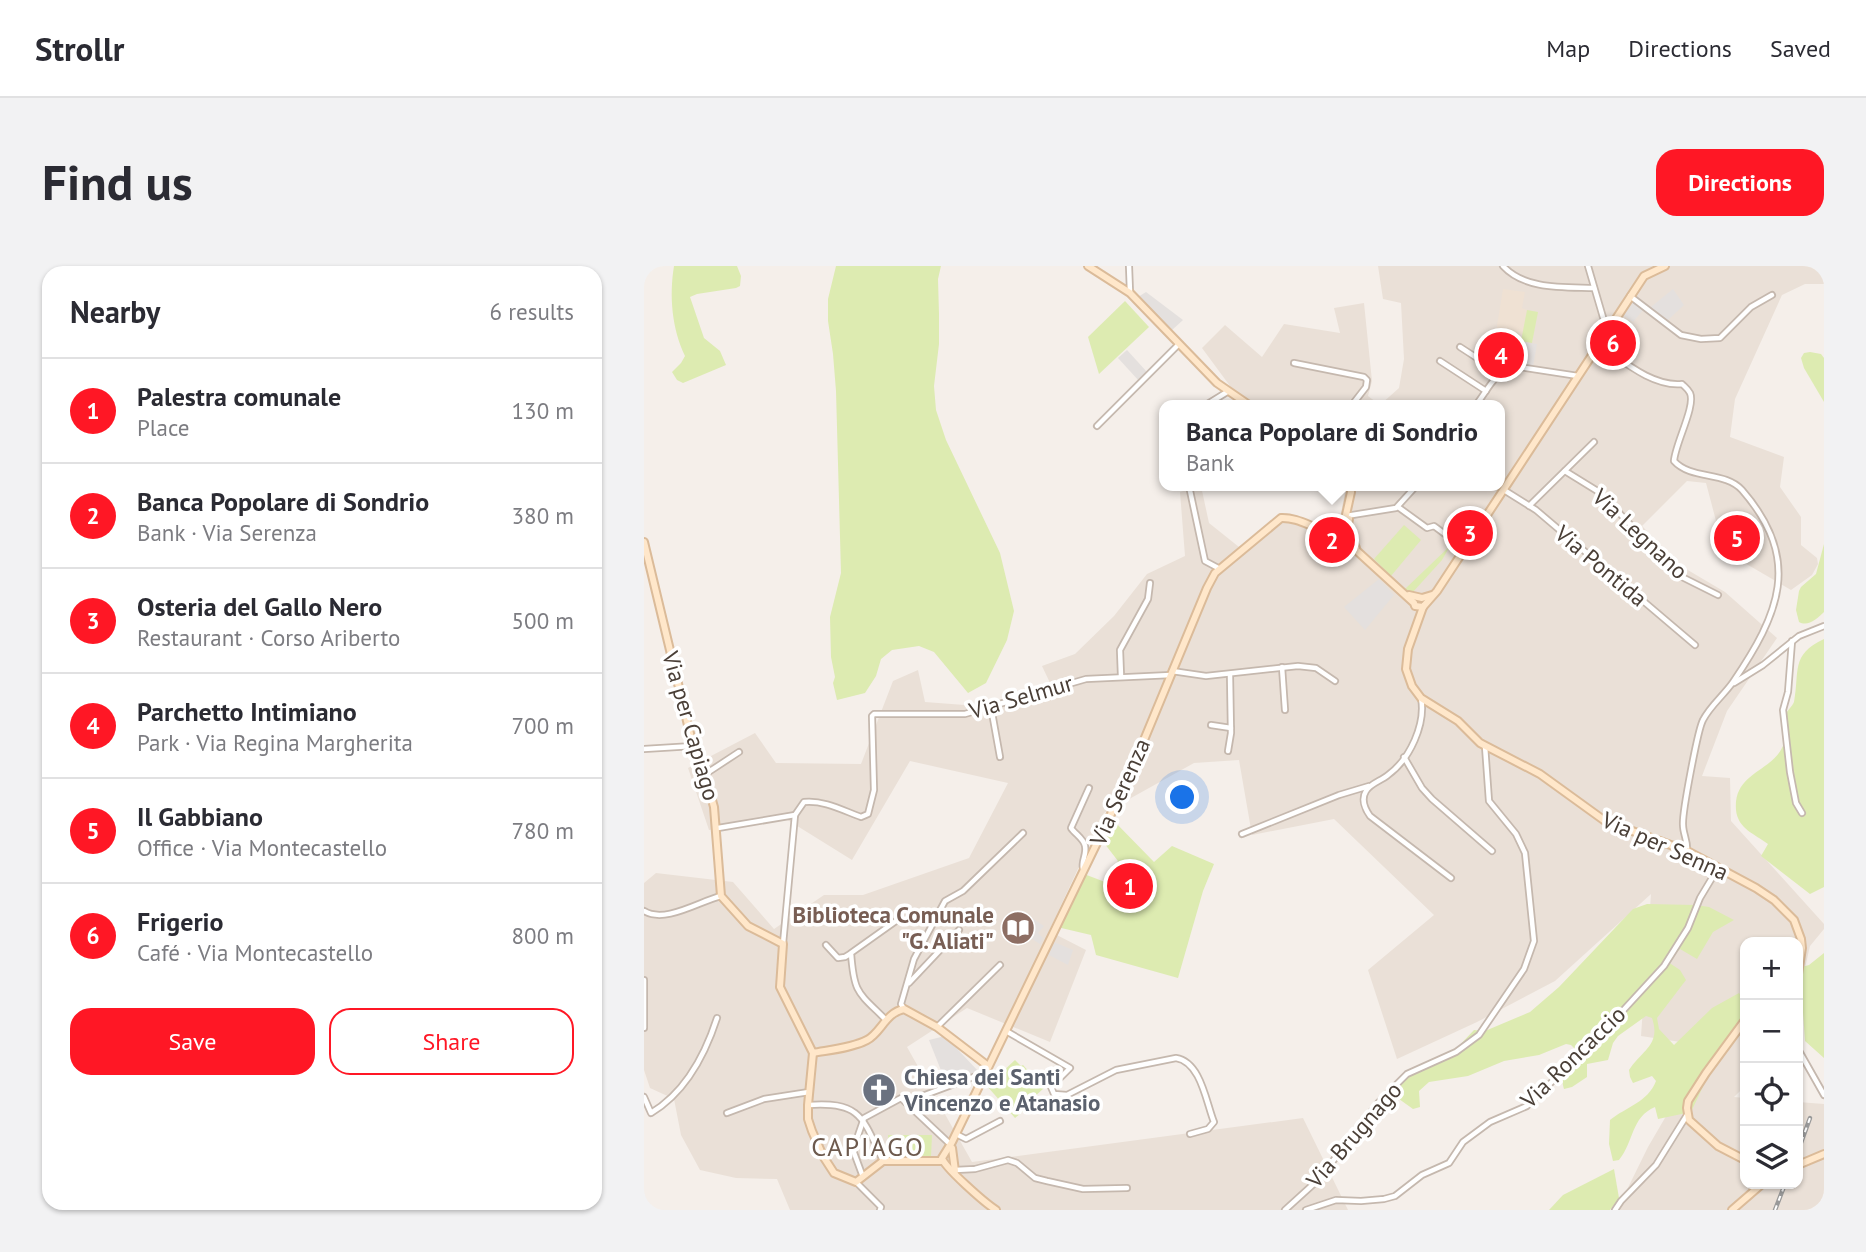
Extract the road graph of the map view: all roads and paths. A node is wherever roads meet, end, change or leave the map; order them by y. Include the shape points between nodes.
1 (1088, 266) edge
2 (1129, 266) edge
3 (1503, 266) edge
4 (1588, 266) edge
5 (1665, 266) edge
6 (1594, 288) junction
7 (1129, 293) junction
8 (1630, 296) junction
9 (1772, 296) dead end
10 (1607, 331) junction
11 (1179, 344) junction
12 (1598, 345) junction
13 (1460, 347) dead end
14 (1440, 361) dead end
15 (1294, 363) dead end
16 (1500, 373) junction
17 (1578, 376) junction
18 (1486, 391) junction
19 (1227, 392) junction
20 (1214, 400) edge
21 (1241, 400) edge
22 (1356, 400) edge
23 (1480, 400) edge
24 (1097, 426) dead end
25 (1594, 442) dead end
26 (1564, 471) junction
27 (1505, 488) edge
28 (1190, 491) edge
29 (1351, 491) edge
30 (1412, 491) edge
31 (1503, 491) edge
32 (1505, 491) edge
33 (1529, 506) junction
34 (1398, 507) junction
35 (1348, 515) junction
36 (1342, 533) junction
37 (644, 542) edge
38 (1356, 548) junction
39 (1465, 549) junction
40 (1361, 555) junction
41 (1220, 569) junction
42 (1150, 583) dead end
43 (1718, 595) dead end
44 (1419, 603) junction
45 (1824, 626) edge
46 (1792, 641) junction
47 (1695, 645) dead end
48 (1282, 667) junction
49 (1172, 673) junction
50 (1230, 675) junction
51 (1121, 677) junction
52 (1335, 681) dead end
53 (1731, 685) junction
54 (1421, 698) junction
55 (991, 708) junction
56 (1285, 710) dead end
57 (1211, 725) dead end
58 (1231, 727) junction
59 (692, 746) junction
60 (1485, 747) junction
61 (644, 749) edge
62 (1228, 751) dead end
63 (739, 752) dead end
64 (1000, 757) dead end
65 (1404, 757) junction
66 (704, 775) junction
67 (1372, 785) junction
68 (1089, 788) dead end
69 (1802, 813) dead end
70 (795, 814) junction
71 (718, 828) junction
72 (1023, 834) dead end
73 (1242, 834) dead end
74 (1492, 851) dead end
75 (1687, 851) junction
76 (1718, 867) junction
77 (1083, 870) junction
78 (1451, 878) dead end
79 (721, 896) junction
80 (645, 912) edge
81 (896, 921) dead end
82 (959, 930) dead end
83 (1799, 937) edge
84 (783, 944) junction
85 (826, 945) dead end
86 (851, 953) junction
87 (1000, 965) dead end
88 (644, 980) edge
89 (908, 983) junction
90 (904, 1009) junction
91 (718, 1018) dead end
92 (886, 1020) junction
93 (937, 1027) junction
94 (1740, 1027) edge
95 (644, 1028) edge
96 (1006, 1030) junction
97 (813, 1053) junction
98 (1803, 1058) edge
99 (988, 1066) junction
100 (984, 1073) junction
101 (809, 1091) junction
102 (1824, 1095) edge
103 (644, 1097) edge
104 (904, 1100) junction
105 (808, 1105) junction
106 (727, 1113) dead end
107 (1687, 1115) junction
108 (864, 1118) junction
109 (1000, 1121) dead end
110 (956, 1134) junction
111 (1190, 1135) dead end
112 (951, 1144) junction
113 (1824, 1154) edge
114 (1740, 1157) edge
115 (883, 1161) junction
116 (950, 1163) junction
117 (1803, 1163) edge
118 (863, 1177) junction
119 (856, 1182) junction
120 (1128, 1188) dead end
121 (1756, 1189) edge
122 (984, 1207) edge
123 (880, 1210) edge
124 (996, 1210) edge
125 (1285, 1210) edge
126 (1306, 1210) edge
127 (1615, 1210) edge
128 (1732, 1210) edge

1 - 7 street
2 - 7 street
3 - 6 street via 1511,275 1544,286
4 - 6 street
5 - 8 street via 1644,276
6 - 10 street
7 - 11 street
8 - 9 street via 1681,335 1702,340 1720,338 1751,307
8 - 10 street
10 - 12 street
11 - 19 street
11 - 24 street
12 - 17 street
12 - 53 street via 1646,375 1682,384 1690,393 1674,461 1691,472 1741,488 1778,554 1780,582 1772,613 1763,637
13 - 16 street
14 - 18 street
15 - 22 street via 1364,377 1366,387
16 - 17 street via 1513,366
16 - 18 street
17 - 27 street
18 - 23 street
19 - 20 street
19 - 21 street
25 - 26 street
26 - 33 street
26 - 43 street, Via Legnano via 1599,492 1680,576
28 - 41 street via 1205,561
29 - 35 street
30 - 34 street
31 - 39 street
32 - 33 street, Via Pontida
33 - 47 street, Via Pontida
34 - 35 street
34 - 39 street
35 - 36 street
35 - 38 street via 1347,530
36 - 38 street
36 - 40 street
36 - 41 street, Via Serenza via 1281,518
37 - 59 street, Via per Capiago
38 - 40 street
39 - 44 street via 1434,595
40 - 44 street
41 - 49 street, Via Serenza via 1207,588
42 - 51 street via 1148,599 1120,650
44 - 54 street via 1406,669
45 - 46 street
46 - 53 street
46 - 69 street via 1783,710 1790,772
48 - 50 street, Via Selmur
48 - 52 street, Via Selmur via 1316,668
48 - 56 street
49 - 50 street, Via Selmur
49 - 51 street, Via Selmur
49 - 77 street, Via Serenza
50 - 58 street
51 - 55 street, Via Selmur via 1086,679
53 - 75 street via 1702,721 1682,822
54 - 60 street, Via per Senna via 1458,721
54 - 65 street via 1420,727
55 - 64 street
55 - 70 street, Via Selmur via 965,715 874,714 874,790 868,814 860,817 811,801 804,802
57 - 58 street
58 - 62 street
59 - 61 street
59 - 66 street, Via per Capiago
60 - 75 street, Via per Senna via 1540,774 1605,821
60 - 125 street, Via Brugnago via 1489,802 1516,834 1525,853 1534,941 1524,969 1479,1035 1456,1052 1408,1074 1379,1102 1318,1180
63 - 66 street
65 - 67 street
65 - 74 street via 1432,799
66 - 71 street, Via per Capiago
67 - 73 street
67 - 78 street via 1364,797 1370,816
68 - 77 street via 1071,828 1085,843
70 - 71 street
70 - 84 street
71 - 79 street, Via per Capiago
72 - 89 street via 963,891 944,901 914,959
75 - 76 street, Via per Senna
76 - 83 street, Via per Senna via 1782,906 1794,919
76 - 126 street, Via Roncaccio via 1664,966 1535,1100 1490,1122 1463,1142 1448,1163 1422,1175 1395,1196 1336,1200
77 - 96 street, Via Serenza
79 - 80 street via 670,913
79 - 84 street via 748,926
81 - 86 street
82 - 89 street
84 - 97 street via 780,987
85 - 86 street via 838,958
86 - 92 street via 857,991
87 - 93 street
88 - 95 street
89 - 90 street via 901,1004
90 - 92 street
90 - 93 street
91 - 103 street via 680,1090 651,1113
92 - 97 street via 870,1038
93 - 99 street
94 - 107 street via 1688,1101
96 - 99 street, Via Serenza
96 - 111 street via 1070,1069 1051,1087 1054,1094 1067,1095 1116,1070 1186,1059 1214,1122
97 - 101 street
98 - 102 street
99 - 100 street, Via Serenza
100 - 104 street
100 - 110 street, Via Serenza
101 - 105 street
101 - 106 street via 764,1099
104 - 108 street
104 - 112 street
105 - 108 street via 845,1106
105 - 119 street via 808,1119 823,1156 834,1173
107 - 114 street via 1718,1146
107 - 127 street via 1656,1165
108 - 115 street
108 - 118 street via 853,1150
109 - 110 street via 966,1139
110 - 112 street, Via Serenza
112 - 116 street, Via Serenza
113 - 117 street
115 - 116 street
115 - 118 street
116 - 120 street via 975,1168 1008,1160 1046,1181 1083,1189
116 - 122 street
118 - 119 street
119 - 123 street
121 - 128 street
122 - 124 street

